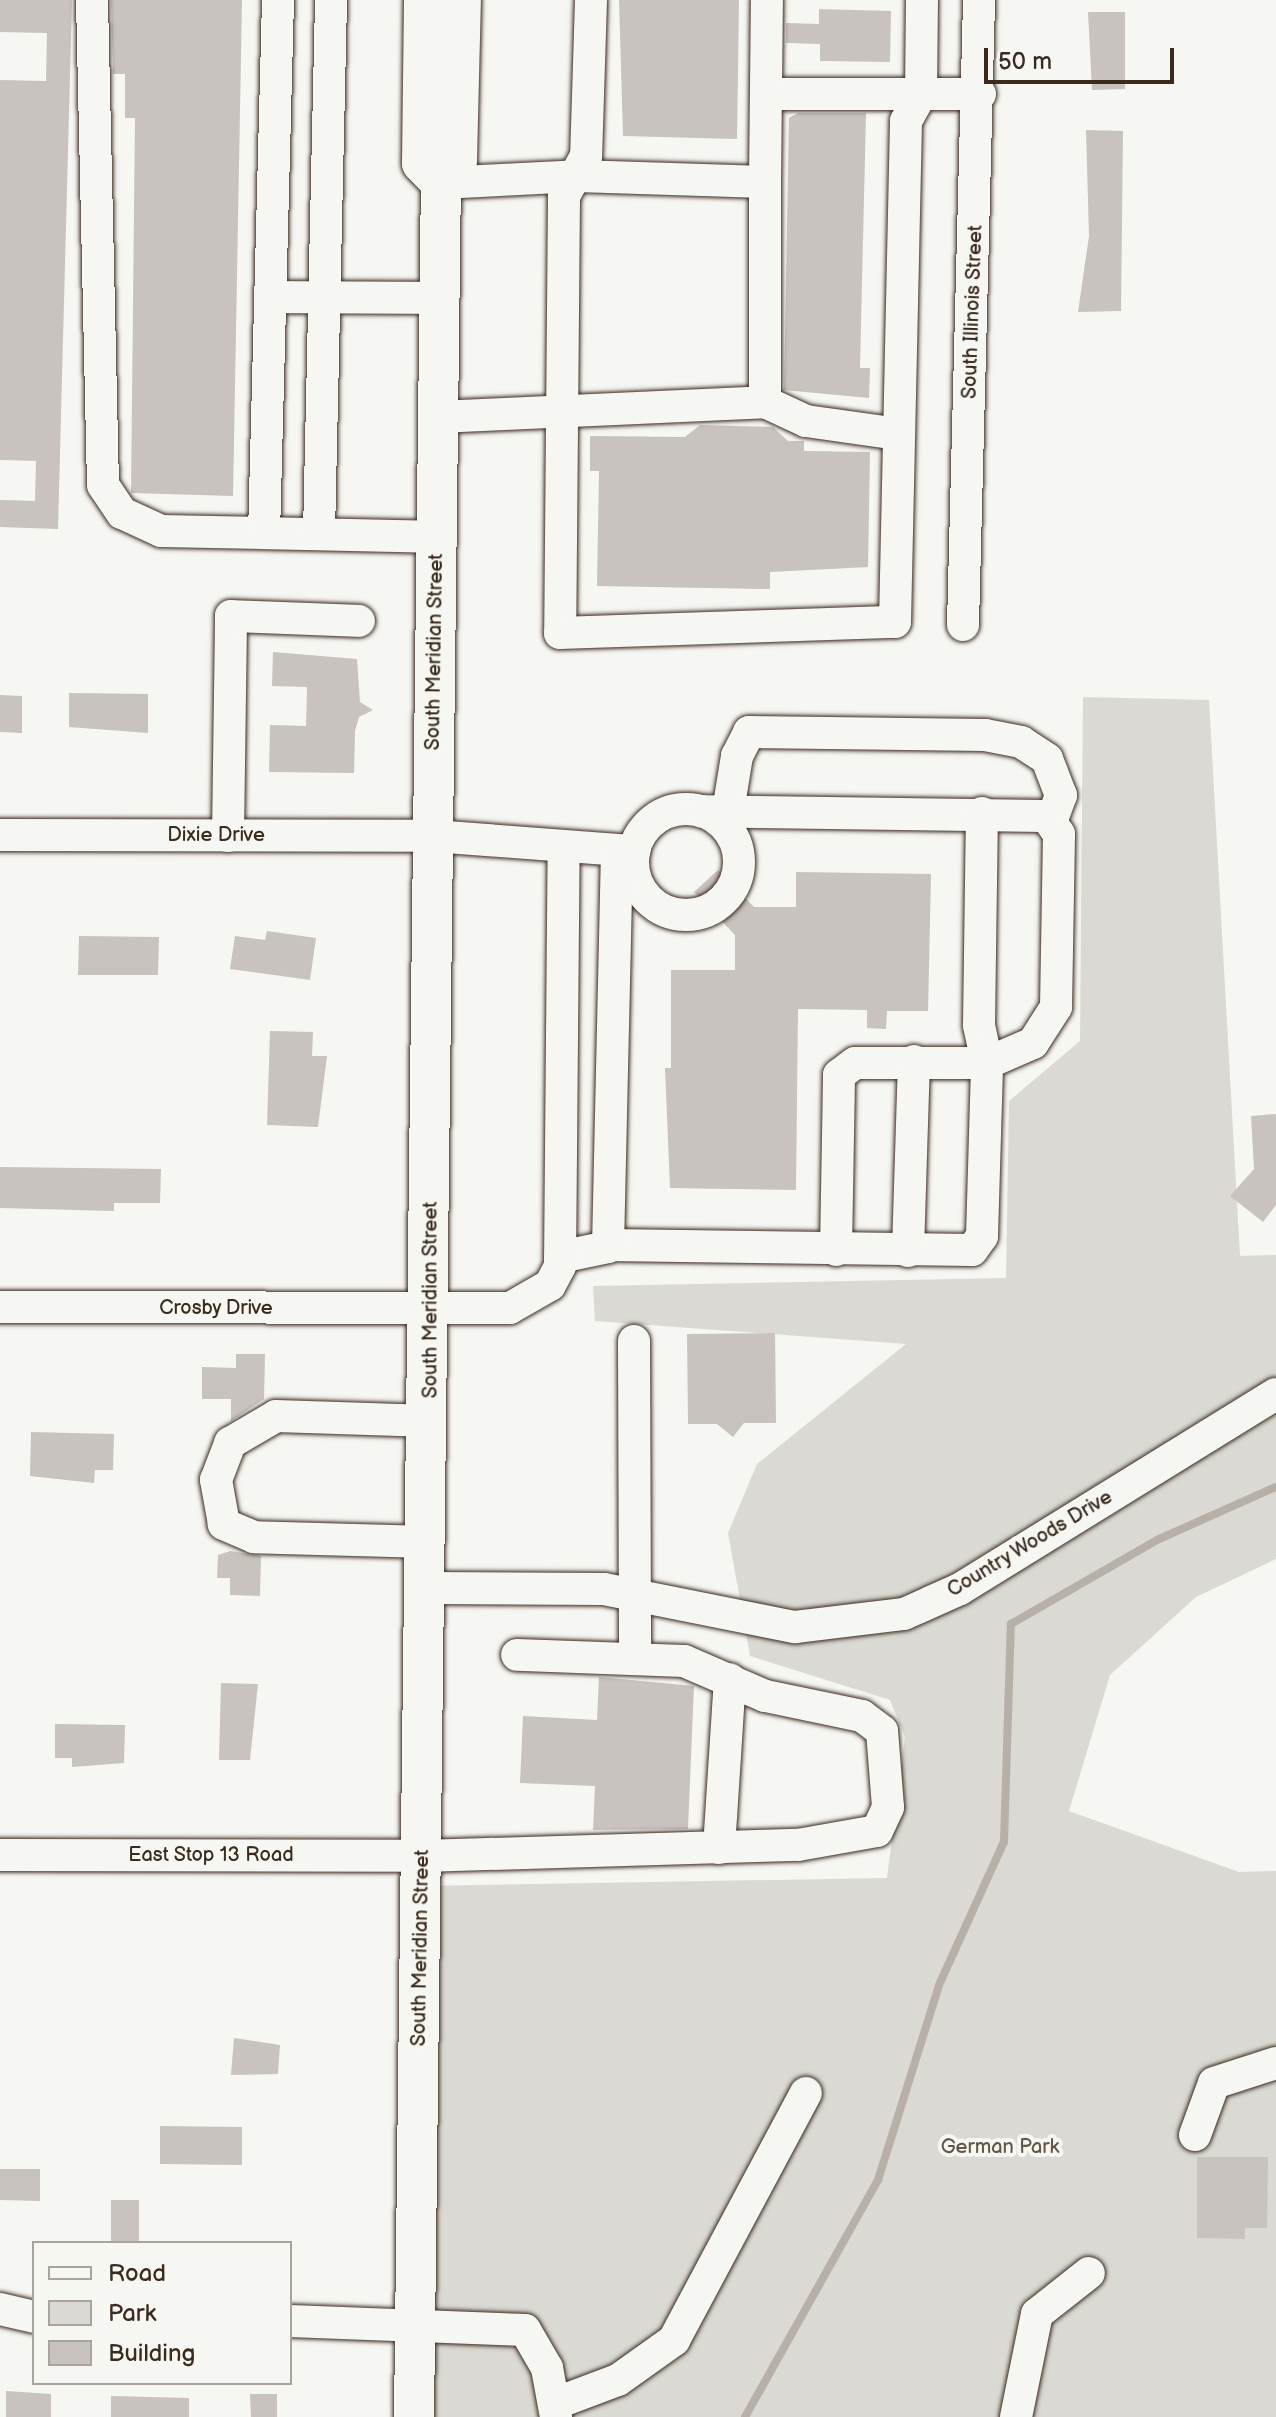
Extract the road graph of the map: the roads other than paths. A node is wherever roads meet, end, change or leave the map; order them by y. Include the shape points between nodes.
1 (92, 0) edge
2 (278, 0) edge
3 (331, 0) edge
4 (424, 0) edge
5 (461, 0) edge
6 (591, 0) edge
7 (767, 0) edge
8 (922, 0) edge
9 (979, 0) edge
10 (766, 94) junction
11 (921, 94) junction
12 (980, 94) junction
13 (577, 176) junction
14 (765, 182) junction
15 (441, 183) junction
16 (270, 297) junction
17 (325, 298) junction
18 (440, 298) junction
19 (765, 402) junction
20 (561, 413) junction
21 (438, 417) junction
22 (899, 434) junction
23 (264, 533) junction
24 (319, 534) junction
25 (437, 537) junction
26 (359, 621) dead end
27 (963, 625) dead end
28 (714, 811) junction
29 (982, 813) junction
30 (1052, 820) junction
31 (0, 835) edge
32 (228, 836) junction
33 (433, 836) junction
34 (564, 848) junction
35 (625, 851) junction
36 (914, 1061) junction
37 (987, 1063) junction
38 (608, 1245) junction
39 (836, 1250) junction
40 (908, 1251) junction
41 (560, 1257) junction
42 (0, 1307) edge
43 (431, 1308) junction
44 (634, 1341) dead end
45 (1276, 1394) edge
46 (430, 1421) junction
47 (428, 1542) junction
48 (428, 1588) junction
49 (634, 1595) junction
50 (517, 1655) dead end
51 (635, 1658) junction
52 (730, 1679) junction
53 (719, 1848) junction
54 (0, 1855) edge
55 (422, 1856) junction
56 (1276, 2063) edge
57 (806, 2093) dead end
58 (1195, 2135) dead end
59 (1089, 2273) dead end
60 (0, 2309) edge
61 (32, 2317) edge
62 (292, 2321) edge
63 (416, 2322) junction
64 (555, 2411) edge
65 (414, 2417) edge
66 (1016, 2417) edge

1 - 23 street via 103,485 122,513 161,531
2 - 16 street
3 - 17 street
4 - 15 main road via 422,163
5 - 15 main road, South Meridian Street via 457,160
6 - 13 street via 586,156
7 - 10 street
8 - 11 street
9 - 12 street, South Illinois Street
10 - 11 street
10 - 14 street
11 - 12 street
11 - 22 street via 906,121
12 - 27 street, South Illinois Street
13 - 14 street
13 - 15 street
13 - 20 street via 564,196
14 - 19 street
15 - 18 main road, South Meridian Street
16 - 17 street
16 - 23 street
17 - 18 street
17 - 24 street
18 - 21 main road, South Meridian Street
19 - 20 street
19 - 22 street via 806,421
20 - 21 street
20 - 22 street via 560,633 895,622
21 - 25 main road, South Meridian Street
23 - 24 street
24 - 25 street
25 - 33 main road, South Meridian Street
26 - 32 street via 231,616
28 - 29 street
28 - 30 street via 749,732 985,735 1021,742 1047,759 1061,795
28 - 35 street via 659,817
28 - 35 street via 729,830 738,855 736,881 714,908 680,915 649,900
29 - 30 street via 1039,813
29 - 37 street via 979,1025
30 - 37 street via 1059,834 1056,1007 1033,1043
31 - 32 street, Dixie Drive
32 - 33 street, Dixie Drive
33 - 34 street, Dixie Drive
33 - 43 main road, South Meridian Street
34 - 35 street, Dixie Drive
34 - 41 street
35 - 38 street
36 - 37 street
36 - 39 street via 855,1063 839,1075
36 - 40 street
37 - 40 street via 979,1244 965,1252
38 - 39 street
38 - 41 street via 594,1255
39 - 40 street
41 - 43 street, Crosby Drive via 550,1285 520,1306
42 - 43 street, Crosby Drive
43 - 46 main road, South Meridian Street
44 - 49 street
45 - 49 street, Country Woods Drive via 960,1589 904,1614 795,1627
46 - 47 main road, South Meridian Street
46 - 47 street via 276,1416 230,1443 216,1480 224,1524 254,1537
47 - 48 main road, South Meridian Street
48 - 49 street, Country Woods Drive
48 - 55 main road, South Meridian Street
49 - 51 street
50 - 51 street, East Stop 13 Road
51 - 52 street, East Stop 13 Road via 684,1661
52 - 53 street
52 - 53 street, East Stop 13 Road via 765,1696 862,1716 882,1731 888,1807 877,1831 856,1840
53 - 55 street, East Stop 13 Road
54 - 55 street, East Stop 13 Road
55 - 63 main road, South Meridian Street
56 - 58 street via 1214,2083
57 - 64 street via 674,2340 618,2380
59 - 66 street via 1037,2314
60 - 61 street
62 - 63 street
63 - 64 street via 525,2330 547,2368
63 - 65 main road, South Meridian Street

